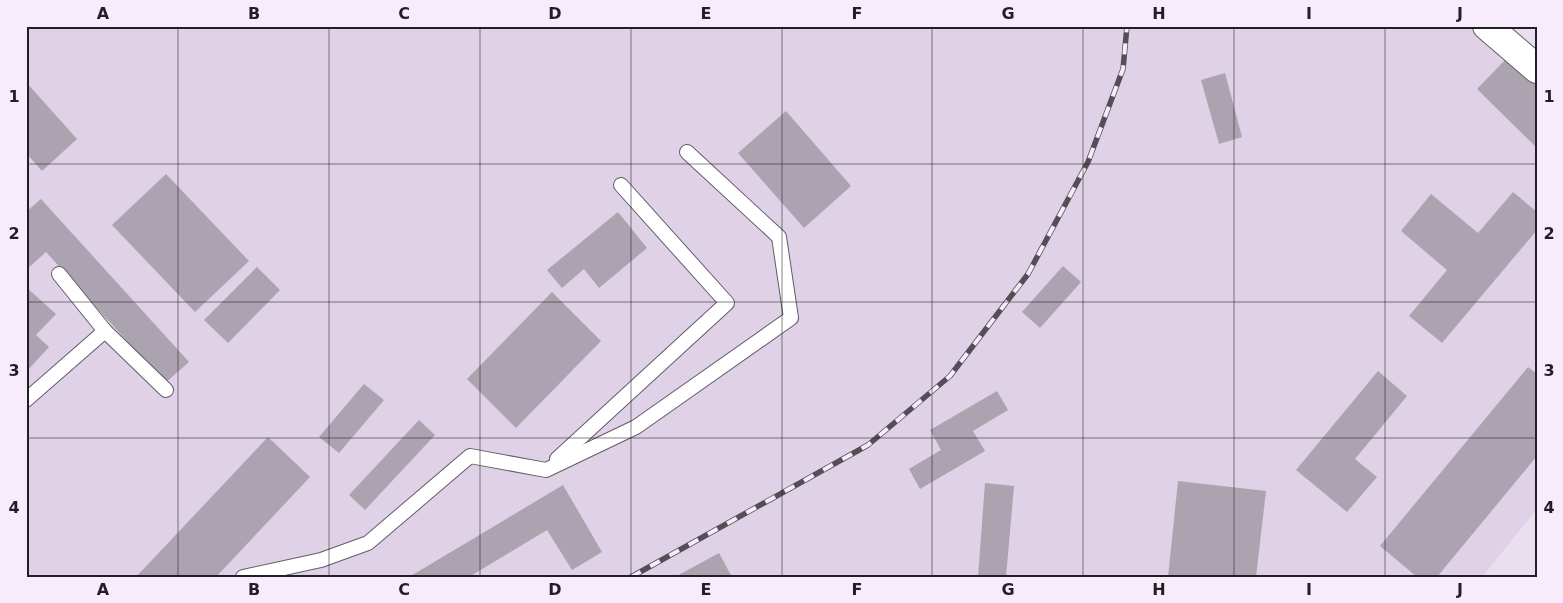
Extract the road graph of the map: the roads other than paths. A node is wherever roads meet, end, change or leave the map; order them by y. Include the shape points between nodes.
1 (1487, 26) edge
2 (1537, 69) edge
3 (687, 152) dead end
4 (621, 185) dead end
5 (59, 274) dead end
6 (105, 331) junction
7 (166, 390) dead end
8 (26, 400) edge
9 (546, 470) junction
10 (243, 577) edge

1 - 2 street
3 - 9 lane via 779,238 791,318 636,427
4 - 9 lane via 727,303
5 - 6 lane
6 - 7 lane
6 - 8 lane
9 - 10 lane via 470,456 368,543 320,560

